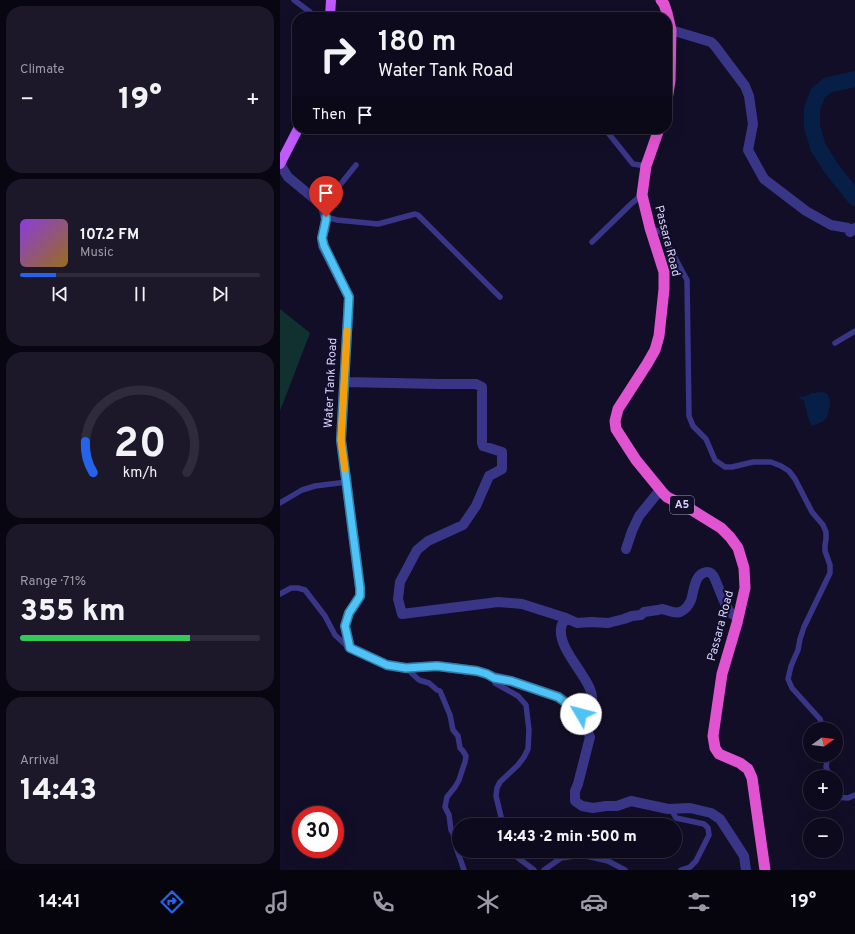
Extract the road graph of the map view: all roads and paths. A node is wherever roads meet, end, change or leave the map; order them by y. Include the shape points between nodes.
1 (294, 0) edge
2 (331, 0) edge
3 (661, 0) edge
4 (310, 12) edge
5 (330, 12) edge
6 (667, 12) edge
7 (672, 30) edge
8 (295, 134) edge
9 (609, 134) edge
10 (657, 134) edge
11 (280, 164) edge
12 (356, 165) dead end
13 (646, 166) junction
14 (642, 195) junction
15 (323, 206) junction
16 (326, 217) junction
17 (650, 228) junction
18 (854, 232) edge
19 (592, 242) dead end
20 (500, 297) dead end
21 (855, 331) edge
22 (835, 343) dead end
23 (345, 382) junction
24 (347, 482) junction
25 (660, 490) junction
26 (280, 503) edge
27 (626, 549) dead end
28 (280, 594) edge
29 (738, 615) junction
30 (566, 618) junction
31 (349, 648) junction
32 (406, 668) junction
33 (494, 678) junction
34 (581, 714) junction
35 (821, 722) edge
36 (855, 794) edge
37 (843, 798) edge
38 (668, 809) junction
39 (501, 818) edge
40 (518, 858) edge
41 (464, 870) edge
42 (534, 870) edge
43 (544, 870) edge
44 (625, 870) edge
45 (681, 870) edge
46 (746, 870) edge
47 (765, 870) edge

1 - 4 lane
2 - 5 main road
3 - 6 highway
7 - 18 street via 711,42 745,86 753,124 748,150 764,179 806,211 830,225 848,228
8 - 11 main road
9 - 13 lane via 633,164
10 - 13 highway, Passara Road / A5
11 - 15 street via 288,177
12 - 15 lane
13 - 14 highway, Passara Road / A5
14 - 17 highway, Passara Road / A5
14 - 19 lane
15 - 16 street, Water Tank Road
16 - 20 lane via 378,224 418,215
16 - 23 street, Water Tank Road via 322,238 324,246 349,297
17 - 25 highway, Passara Road / A5 via 664,272 659,336 647,364 618,409 615,421 616,429 632,454
17 - 35 lane via 661,232 687,280 689,416 693,426 706,439 715,460 725,467 771,462 789,471 826,532 825,551 830,573 804,627 788,679 792,688
21 - 22 lane
23 - 24 street, Water Tank Road via 341,440
23 - 30 street via 476,384 482,387 483,446 502,452 502,469 489,476 476,506 463,525 428,541 417,550 400,582 398,599 402,614 498,602 522,604
24 - 26 lane via 302,490
24 - 31 street, Water Tank Road via 360,588 360,596 349,613 345,626
25 - 27 street via 639,516
25 - 29 highway, Passara Road / A5 via 667,497 722,528 738,548 744,568 745,588
28 - 31 lane via 291,588 305,590 325,616 335,635
29 - 30 street via 731,614 714,577 705,572 697,578 691,600 684,610 678,613 662,608 608,623 577,623
29 - 47 highway, Passara Road / A5 via 722,674 713,736 719,754 740,763 748,769 752,778
30 - 34 street via 562,624 562,638 567,652 591,690 592,701 588,709
31 - 32 street via 387,665
32 - 33 street via 437,666 477,671
32 - 41 lane via 419,680 440,691 453,730 458,736 460,748 466,756 459,780 447,797 445,807
33 - 34 street via 558,697
33 - 39 lane via 495,683 518,696 526,705 529,730 528,749 524,757 497,788 496,796
34 - 38 street via 590,737 574,801 593,808 617,806 631,801
36 - 37 lane
38 - 45 lane via 676,818 704,824 708,828 709,835 696,860 690,867
38 - 46 street via 690,808 711,813 720,819 744,856
40 - 42 lane
43 - 44 lane via 561,858 582,855 608,861

